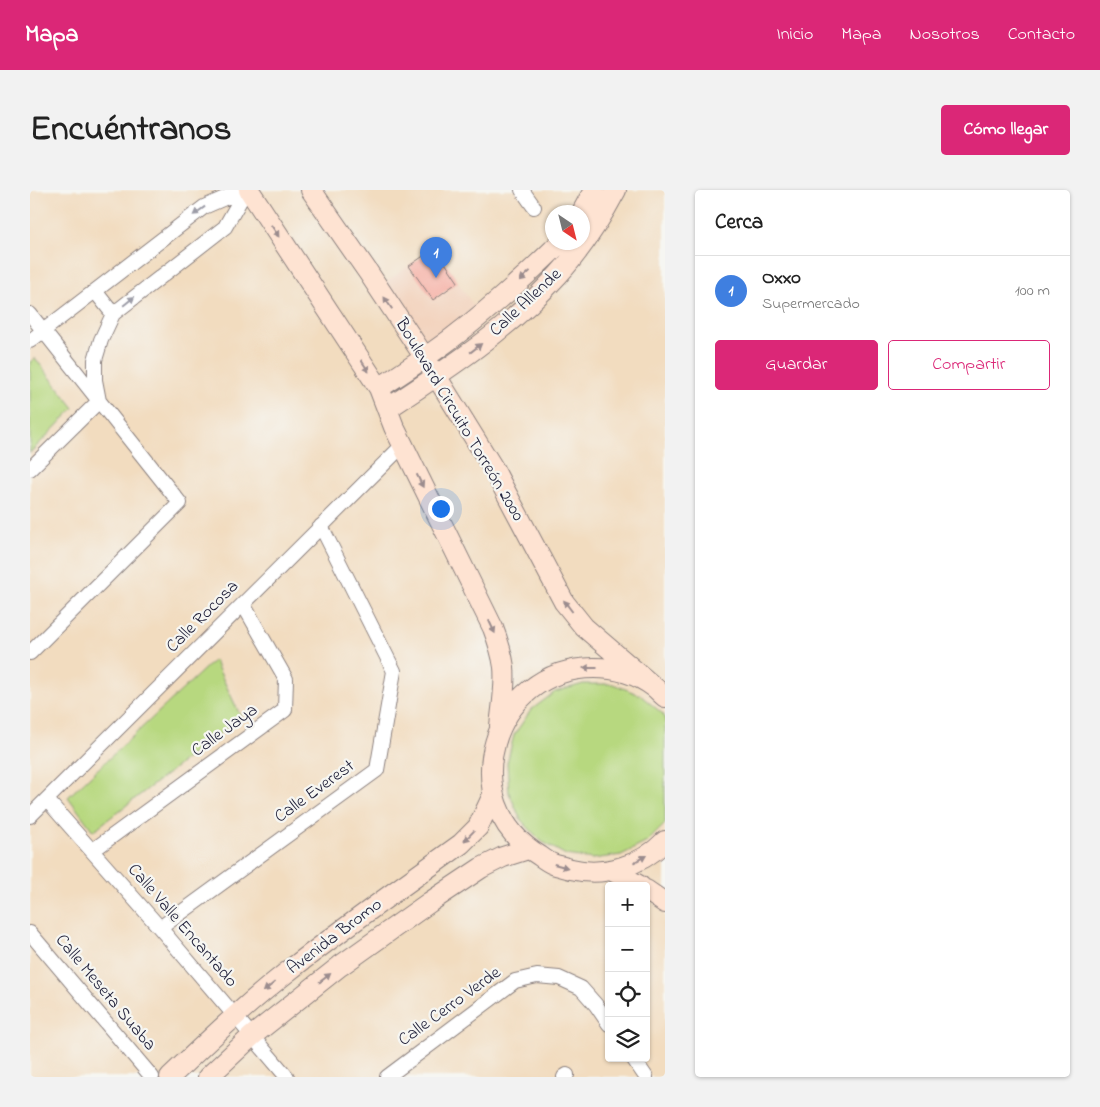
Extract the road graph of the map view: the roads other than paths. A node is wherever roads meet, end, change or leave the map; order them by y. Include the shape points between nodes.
1 (246, 190) edge
2 (311, 190) edge
3 (522, 190) edge
4 (594, 190) edge
5 (616, 190) edge
6 (586, 205) edge
7 (534, 206) dead end
8 (552, 250) edge
9 (95, 291) junction
10 (30, 314) edge
11 (112, 314) junction
12 (44, 331) junction
13 (30, 341) edge
14 (425, 358) junction
15 (436, 377) junction
16 (379, 388) junction
17 (99, 401) junction
18 (387, 409) junction
19 (403, 445) junction
20 (30, 469) edge
21 (321, 526) junction
22 (243, 604) junction
23 (30, 653) edge
24 (660, 692) edge
25 (500, 726) junction
26 (494, 795) junction
27 (46, 800) junction
28 (30, 816) edge
29 (665, 841) edge
30 (528, 849) junction
31 (92, 850) junction
32 (611, 870) junction
33 (633, 882) edge
34 (650, 893) edge
35 (665, 903) edge
36 (160, 928) junction
37 (30, 933) edge
38 (235, 1016) junction
39 (605, 1018) edge
40 (252, 1036) junction
41 (636, 1062) edge
42 (152, 1077) edge
43 (170, 1077) edge
44 (208, 1077) edge
45 (287, 1077) edge
46 (387, 1077) edge
47 (646, 1077) edge

1 -> 9 street via 204,207
11 -> 1 street via 225,227
1 -> 16 main road
14 -> 2 main road, Boulevard Circuito Torreón 2000
3 - 7 street
4 - 6 main road
15 -> 5 main road, Calle Allende via 520,313 559,275 588,238
8 -> 14 main road, Calle Allende via 496,302
9 - 11 street
9 - 12 street
10 - 12 street
11 - 17 street via 95,360
12 - 13 street
12 - 17 street
14 - 15 main road, Boulevard Circuito Torreón 2000
14 - 16 main road, Calle Allende
15 - 18 main road, Calle Allende
24 -> 15 main road, Boulevard Circuito Torreón 2000 via 584,627 564,602 493,468
16 - 18 main road
17 - 20 street
17 - 23 street via 180,503
18 - 19 main road
19 - 21 street, Calle Rocosa
19 -> 25 main road via 500,646 504,668
21 - 22 street, Calle Rocosa
21 - 36 street, Calle Everest via 394,671 376,770
22 - 27 street, Calle Rocosa
22 - 31 street, Calle Jaya via 286,679 285,710
24 -> 25 main road via 632,674 606,668 580,668 556,674 533,687 514,705
25 - 26 main road via 493,748 491,772
26 - 30 main road via 509,828
26 -> 38 main road, Avenida Bromo via 478,827 462,844 322,945
27 - 28 street, Calle Rocosa
27 - 31 street, Calle Valle Encantado
32 -> 29 main road via 635,863 657,850
30 -> 32 main road via 553,864 582,871
40 -> 30 main road, Avenida Bromo via 340,966 430,902 481,868
31 - 36 street, Calle Valle Encantado
32 - 33 main road
34 - 35 main road
36 - 38 street, Calle Valle Encantado
37 - 42 street, Calle Meseta Suaba
38 - 40 street, Calle Valle Encantado
38 - 43 main road, Avenida Bromo
39 - 46 street, Calle Cerro Verde via 581,988 559,978 537,976 515,981
40 - 44 main road, Avenida Bromo
40 - 45 street, Calle Valle Encantado
41 - 47 street

